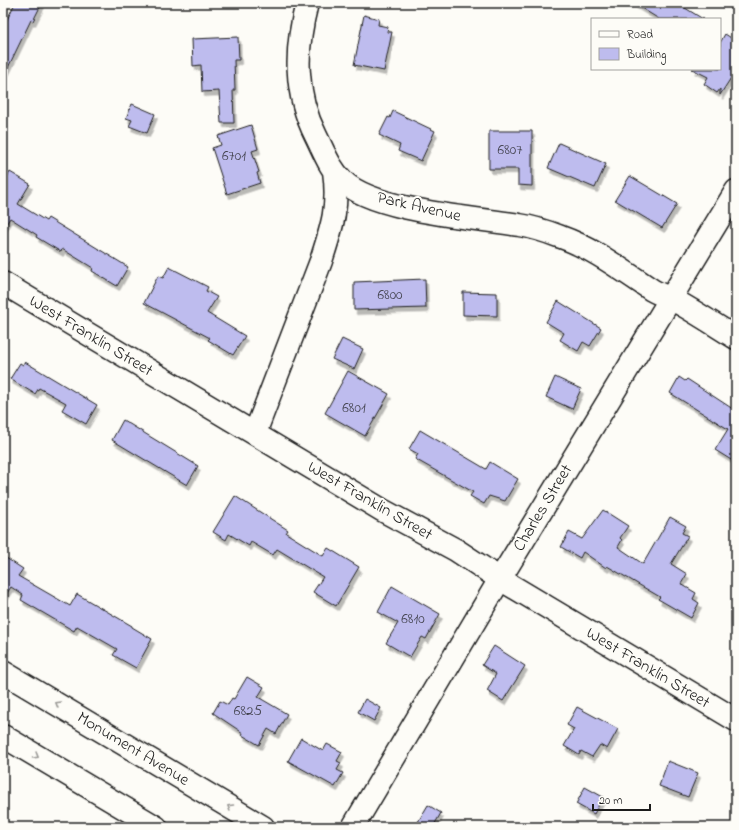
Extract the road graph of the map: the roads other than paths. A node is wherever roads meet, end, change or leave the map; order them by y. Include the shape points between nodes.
1 (307, 3) edge
2 (334, 171) junction
3 (736, 191) edge
4 (3, 283) edge
5 (672, 299) junction
6 (736, 338) edge
7 (255, 433) junction
8 (500, 579) junction
9 (3, 672) edge
10 (736, 720) edge
11 (3, 736) edge
12 (156, 827) edge
13 (263, 827) edge
14 (353, 827) edge

1 - 2 street via 300,30 297,62 301,92 311,126
2 - 5 street, Park Avenue via 344,182 364,194 385,202 459,217 521,225 562,237 598,253 653,290
2 - 7 street via 336,201 330,233
3 - 5 street, Charles Street
4 - 7 street, West Franklin Street
5 - 6 street, Park Avenue
5 - 8 street, Charles Street
7 - 8 street, West Franklin Street via 382,510 456,550
8 - 10 street, West Franklin Street
8 - 14 street, Charles Street
13 -> 9 street, Monument Avenue
11 -> 12 street

